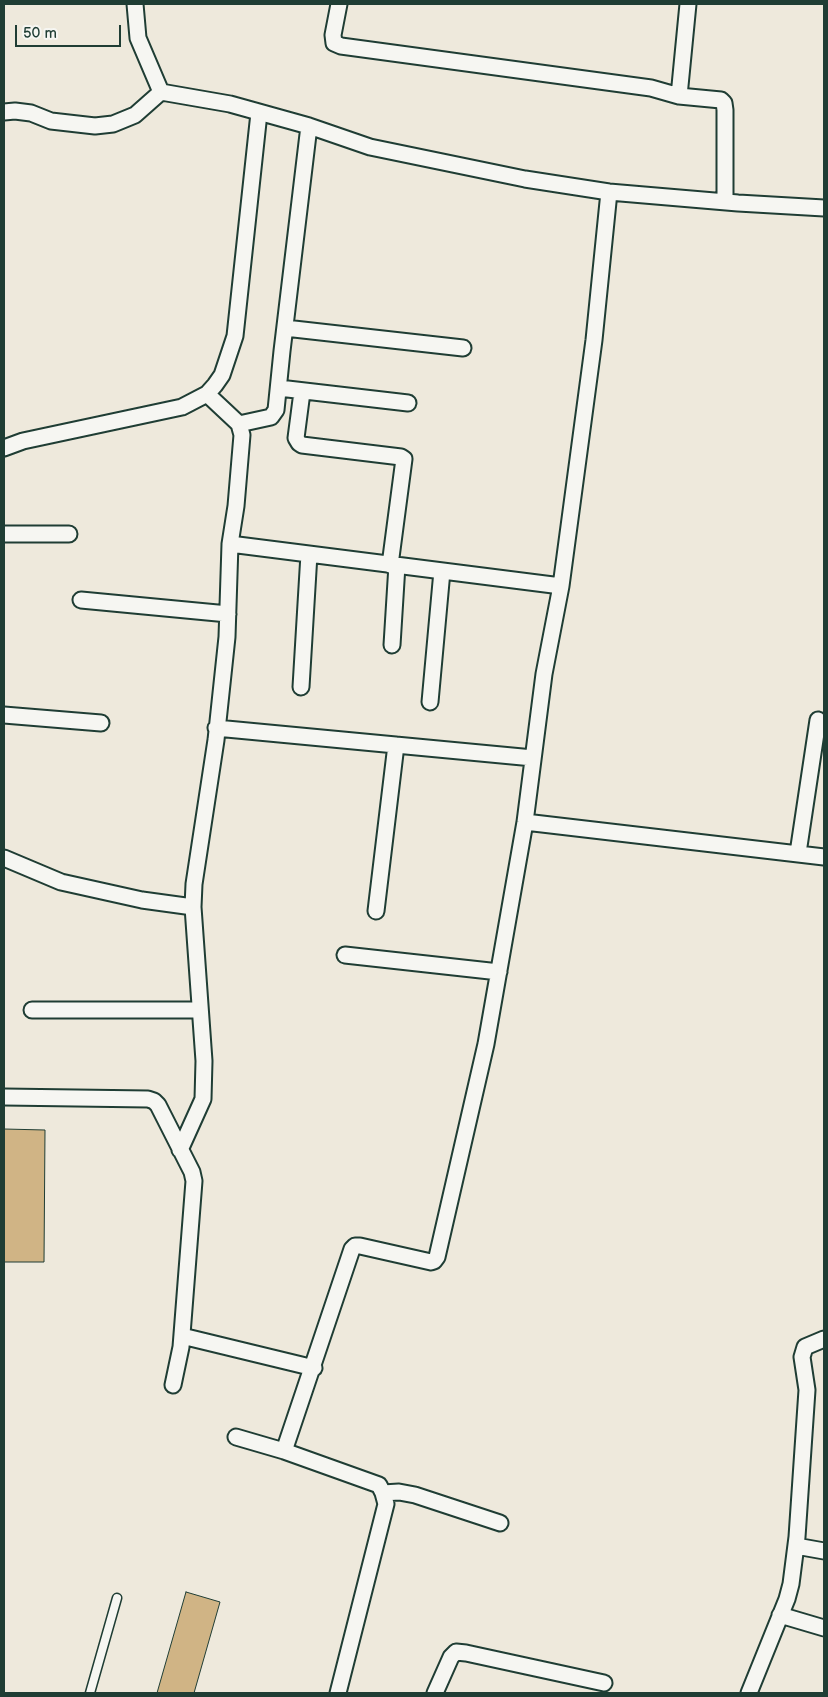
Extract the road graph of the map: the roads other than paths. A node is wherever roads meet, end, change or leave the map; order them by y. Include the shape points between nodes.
1 (135, 4) edge
2 (339, 4) edge
3 (688, 4) edge
4 (161, 92) junction
5 (679, 96) junction
6 (4, 112) edge
7 (259, 113) junction
8 (309, 126) junction
9 (609, 192) junction
10 (725, 202) junction
11 (824, 208) edge
12 (285, 328) junction
13 (463, 348) dead end
14 (279, 388) junction
15 (302, 392) junction
16 (207, 394) junction
17 (408, 403) dead end
18 (239, 424) junction
19 (4, 448) edge
20 (4, 534) edge
21 (69, 534) dead end
22 (230, 544) junction
23 (309, 554) junction
24 (393, 565) junction
25 (442, 571) junction
26 (561, 586) junction
27 (81, 600) dead end
28 (228, 614) junction
29 (392, 645) dead end
30 (301, 687) dead end
31 (430, 702) dead end
32 (4, 715) edge
33 (818, 720) dead end
34 (101, 723) dead end
35 (216, 728) junction
36 (396, 745) junction
37 (533, 758) junction
38 (525, 822) junction
39 (798, 852) junction
40 (824, 856) edge
41 (4, 858) edge
42 (193, 907) junction
43 (376, 911) dead end
44 (345, 955) dead end
45 (499, 972) junction
46 (32, 1010) dead end
47 (200, 1010) junction
48 (4, 1097) edge
49 (180, 1150) junction
50 (182, 1336) junction
51 (824, 1338) edge
52 (314, 1368) junction
53 (173, 1385) dead end
54 (236, 1437) dead end
55 (284, 1451) junction
56 (383, 1492) junction
57 (500, 1523) dead end
58 (796, 1546) junction
59 (824, 1551) edge
60 (117, 1598) dead end
61 (780, 1615) junction
62 (824, 1628) edge
63 (604, 1683) dead end
64 (90, 1693) edge
65 (338, 1693) edge
66 (435, 1693) edge
67 (749, 1693) edge

1 - 4 street via 138,38
2 - 5 street via 333,35 334,43 341,46 651,88
3 - 5 street
4 - 6 street via 135,115 113,124 95,126 51,121 32,113
4 - 7 street via 230,104
5 - 10 street via 716,98 724,103
7 - 8 street
7 - 16 street via 235,336 222,375
8 - 9 street via 370,147 525,180
8 - 12 street
9 - 10 street
9 - 26 street via 594,340
10 - 11 street
12 - 13 street
12 - 14 street
14 - 15 street
14 - 18 street via 276,410 271,417
15 - 17 street
15 - 24 street via 296,438 302,445 404,459
16 - 18 street
16 - 19 street via 182,407 23,440
18 - 22 street via 242,435
20 - 21 street
22 - 23 street
22 - 28 street
23 - 24 street
23 - 30 street
24 - 25 street
24 - 29 street
25 - 26 street
25 - 31 street
26 - 37 street via 544,674
27 - 28 street
28 - 35 street
32 - 34 street
33 - 39 street
35 - 36 street
35 - 42 street
36 - 37 street
36 - 43 street
37 - 38 street
38 - 39 street
38 - 45 street
39 - 40 street
41 - 42 street via 61,882 142,900
42 - 47 street
44 - 45 street
45 - 52 street via 486,1044 437,1257 430,1262 355,1246
46 - 47 street
47 - 49 street via 203,1099
48 - 49 street via 148,1099 158,1106
49 - 50 street via 194,1182
50 - 52 street
50 - 53 street
51 - 58 street via 805,1347 802,1357 807,1390
52 - 55 street
54 - 55 street
55 - 56 street via 379,1485
56 - 57 street via 415,1495
56 - 65 street via 386,1504
58 - 59 street
58 - 61 street via 791,1584
60 - 64 lane
61 - 62 street
61 - 67 street
63 - 66 street via 456,1652

